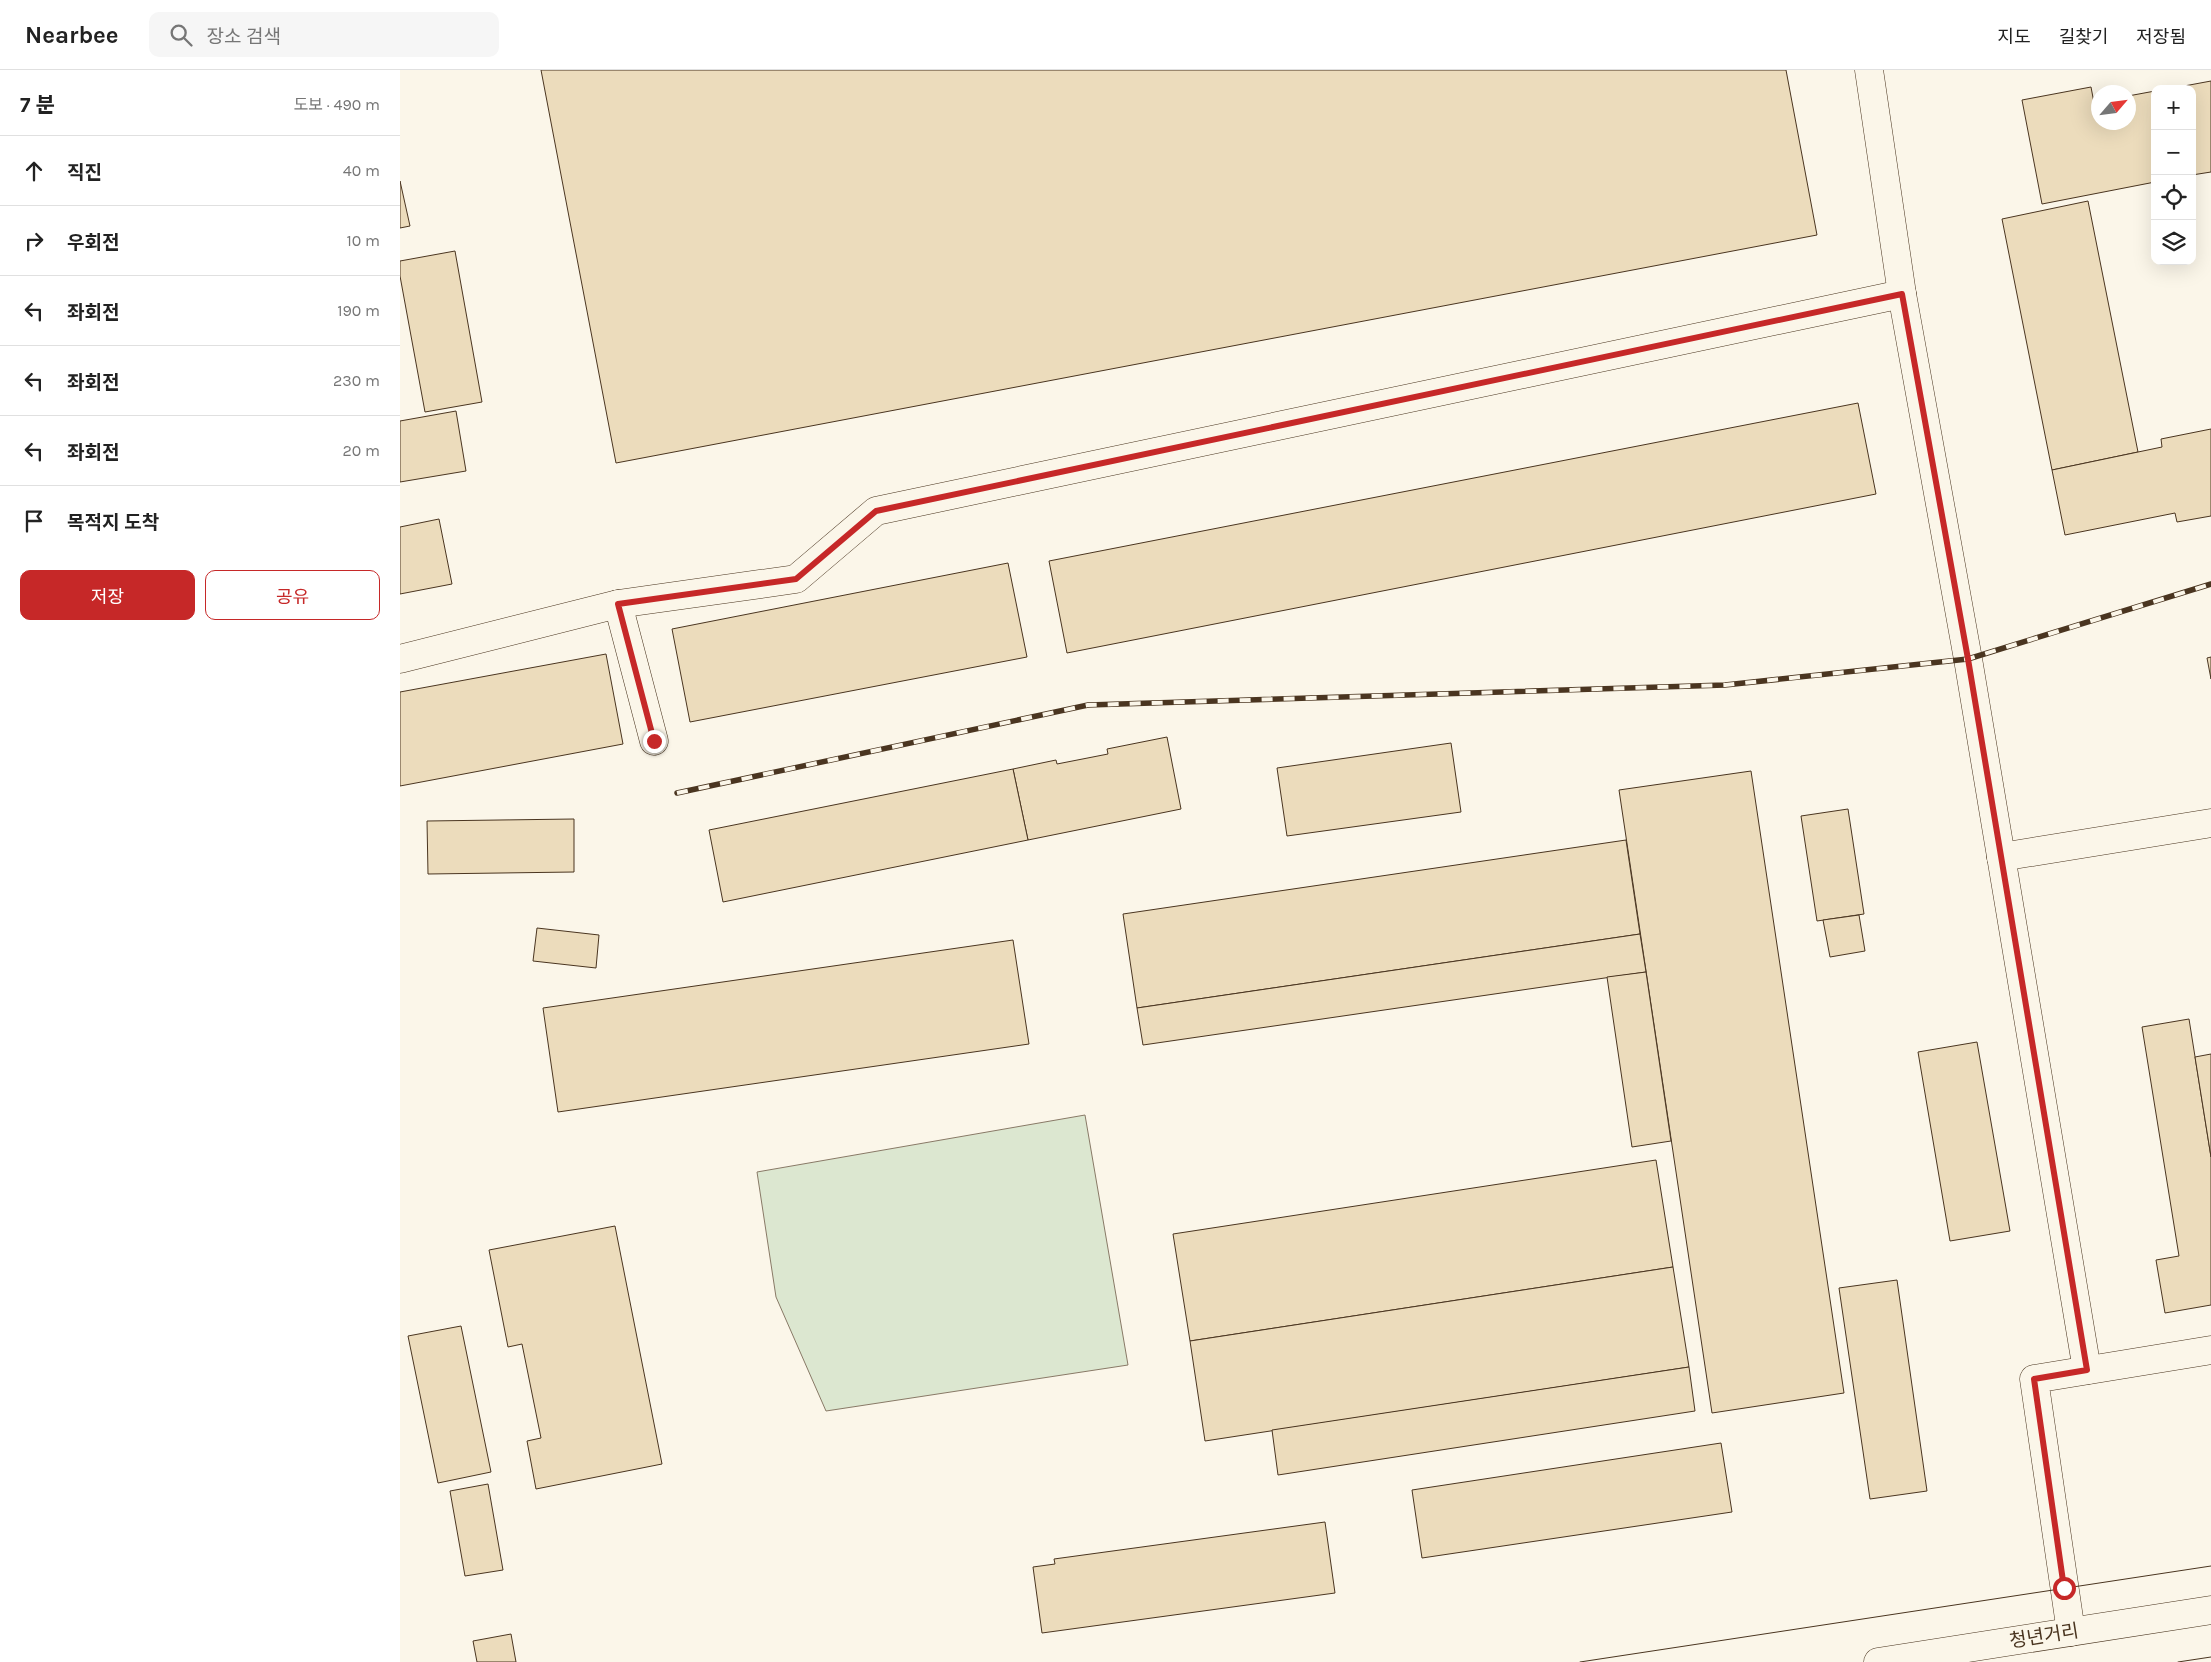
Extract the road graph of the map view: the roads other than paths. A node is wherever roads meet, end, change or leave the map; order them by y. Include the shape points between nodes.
1 (1869, 70) edge
2 (1902, 294) junction
3 (618, 604) junction
4 (400, 659) edge
5 (654, 741) dead end
6 (2211, 822) edge
7 (2001, 857) junction
8 (2211, 1350) edge
9 (2087, 1370) junction
10 (2211, 1610) edge
11 (2071, 1632) junction
12 (1942, 1657) edge
13 (1878, 1662) edge

1 - 2 main road
2 - 3 main road via 876,511 796,579
2 - 7 main road
3 - 4 main road
3 - 5 main road
6 - 7 main road
7 - 9 main road
8 - 9 main road
9 - 11 main road via 2034,1379
10 - 11 main road, 청년거리
11 - 12 main road, 청년거리
12 - 13 main road, 청년거리

